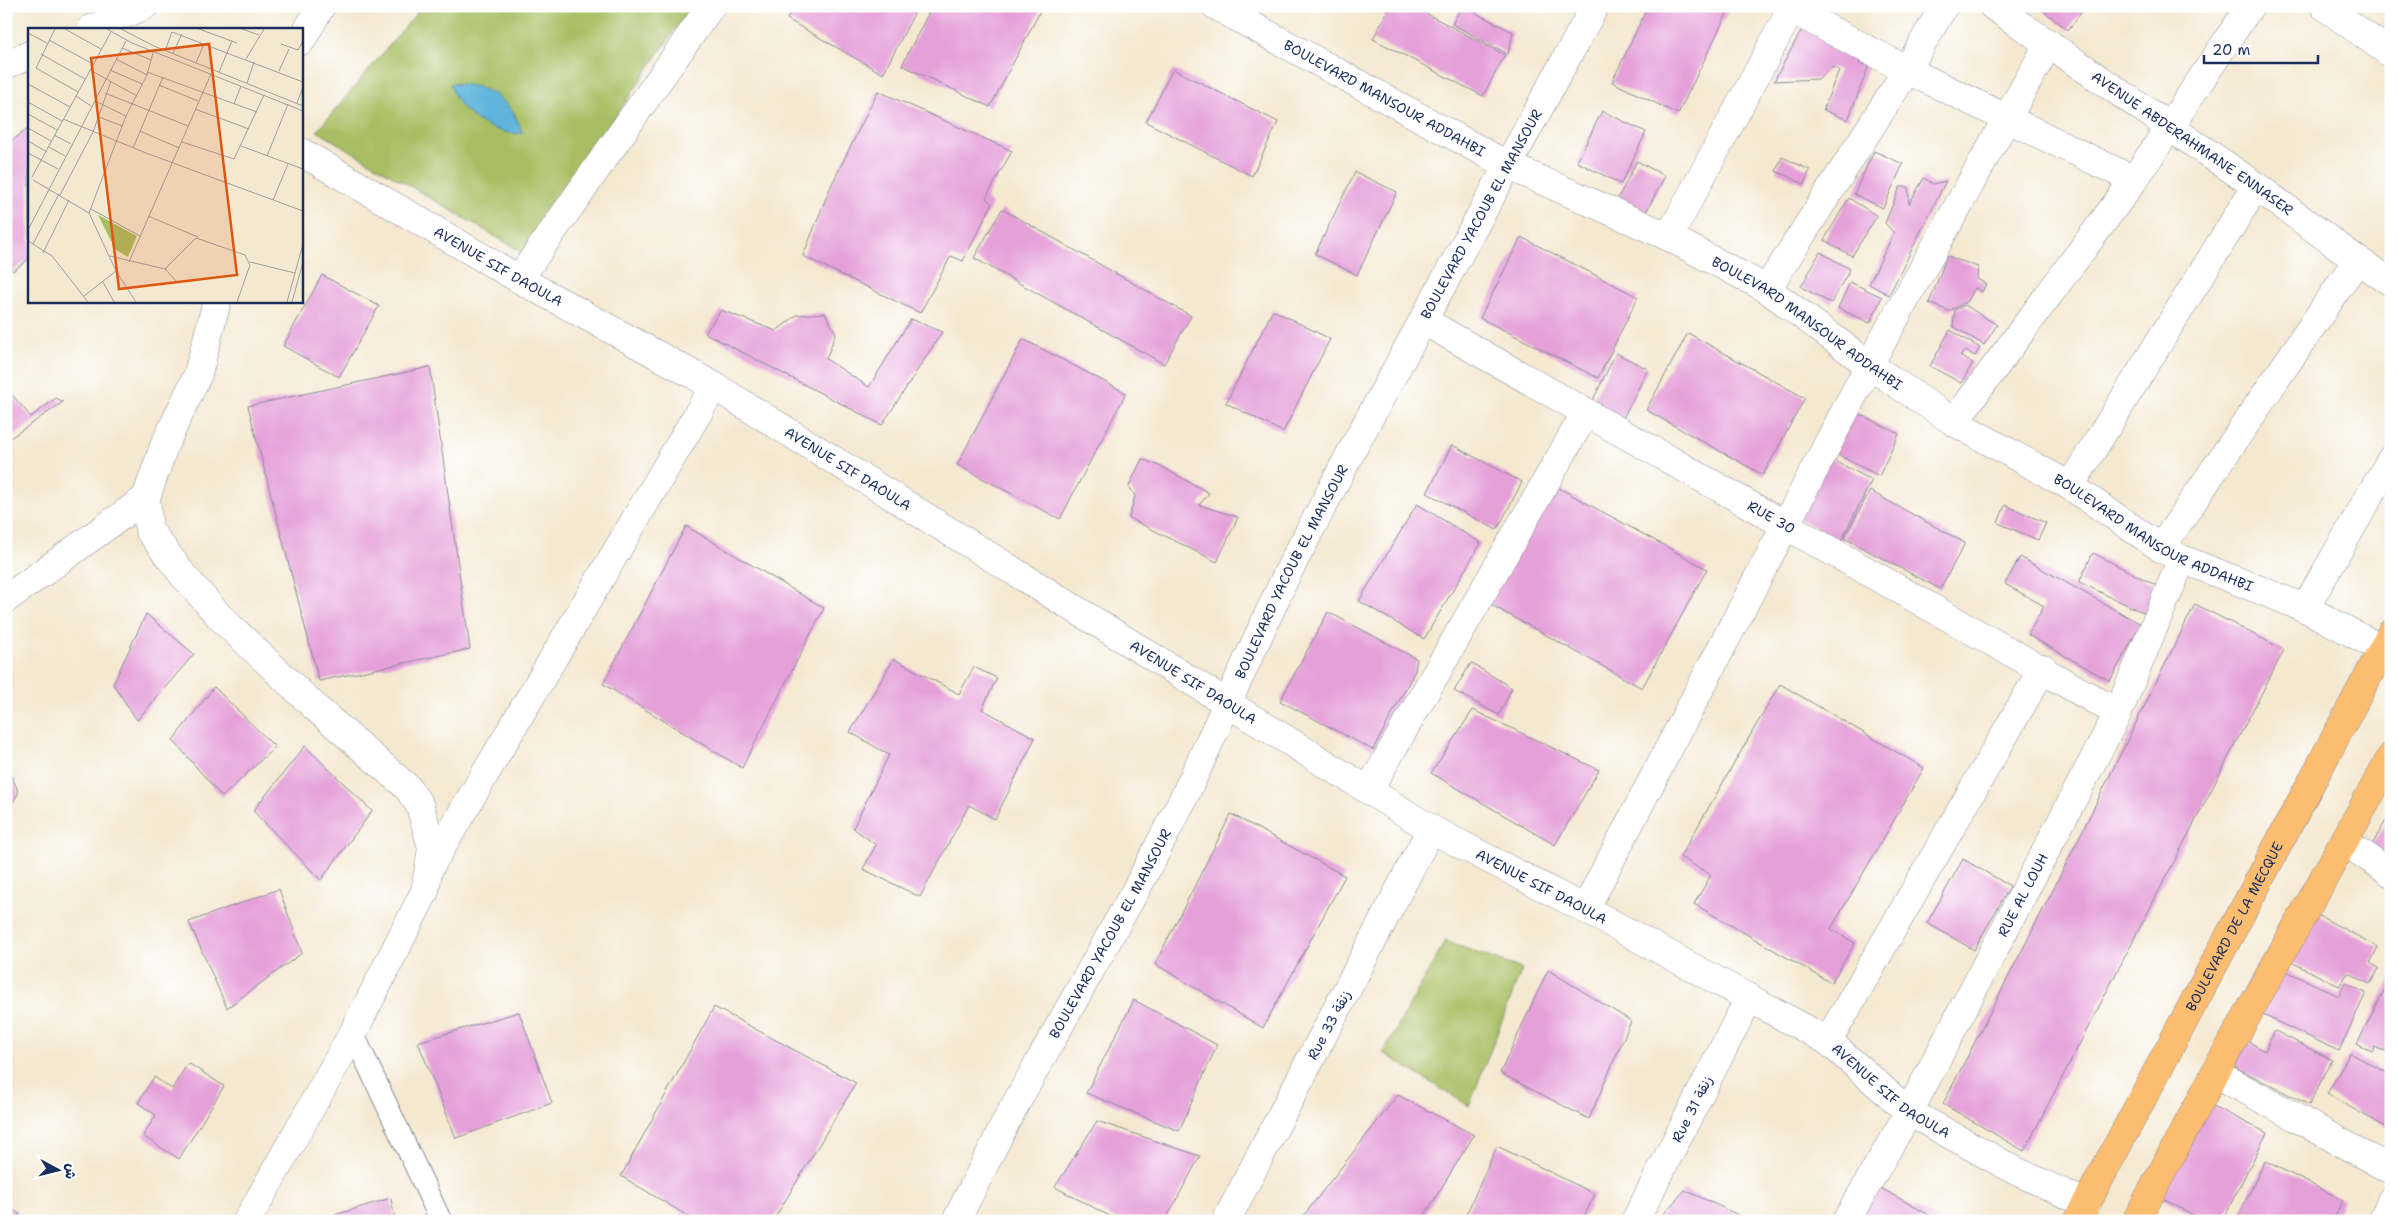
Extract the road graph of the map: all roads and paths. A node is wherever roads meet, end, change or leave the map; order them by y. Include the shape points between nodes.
1 (144, 6) edge
2 (321, 6) edge
3 (711, 6) edge
4 (1216, 6) edge
5 (1595, 6) edge
6 (1944, 6) edge
7 (1993, 6) edge
8 (2250, 6) edge
9 (1788, 8) edge
10 (2334, 9) edge
11 (93, 28) edge
12 (302, 39) edge
13 (2049, 43) junction
14 (2391, 54) edge
15 (28, 55) edge
16 (6, 65) edge
17 (1908, 70) junction
18 (2008, 118) junction
19 (2170, 126) junction
20 (302, 153) edge
21 (1507, 165) junction
22 (2134, 180) junction
23 (2256, 186) junction
24 (1669, 237) junction
25 (2357, 260) junction
26 (519, 279) junction
27 (2391, 282) edge
28 (1767, 289) junction
29 (217, 302) edge
30 (1424, 321) junction
31 (1869, 365) junction
32 (714, 386) junction
33 (1586, 412) junction
34 (1954, 422) junction
35 (2391, 459) edge
36 (2070, 486) junction
37 (146, 498) junction
38 (1785, 524) junction
39 (2172, 554) junction
40 (6, 599) edge
41 (2305, 608) junction
42 (2388, 644) edge
43 (2043, 668) junction
44 (1227, 704) junction
45 (2118, 713) junction
46 (2388, 767) edge
47 (1369, 790) junction
48 (1431, 829) junction
49 (2345, 842) junction
50 (430, 867) junction
51 (2391, 873) edge
52 (1586, 909) junction
53 (1749, 998) junction
54 (353, 1033) junction
55 (1828, 1041) junction
56 (2215, 1073) junction
57 (1909, 1112) junction
58 (2391, 1170) edge
59 (2391, 1201) edge
60 (2082, 1212) edge
61 (248, 1221) edge
62 (441, 1221) edge
63 (956, 1221) edge
64 (1226, 1221) edge
65 (1635, 1221) edge
66 (1846, 1221) edge
67 (2136, 1221) edge
68 (2382, 1221) edge

1 - 11 street
2 - 12 street
3 - 26 street
4 - 21 street, BOULEVARD MANSOUR ADDAHBI
5 - 21 street, BOULEVARD YACOUB EL MANSOUR
6 - 17 street
7 - 13 street, AVENUE ABDERAHMANE ENNASER
8 - 19 street
9 - 17 street
9 - 24 street
10 - 14 street
13 - 18 street
13 - 19 street, AVENUE ABDERAHMANE ENNASER
15 - 16 street
17 - 18 street
17 - 28 street
18 - 22 street
18 - 31 street
19 - 22 street
19 - 23 street, AVENUE ABDERAHMANE ENNASER
20 - 26 street, AVENUE SIF DAOULA
21 - 24 street, BOULEVARD MANSOUR ADDAHBI
21 - 30 street, BOULEVARD YACOUB EL MANSOUR
22 - 34 street
23 - 25 street, AVENUE ABDERAHMANE ENNASER
23 - 36 street
24 - 28 street, BOULEVARD MANSOUR ADDAHBI
25 - 27 street, AVENUE ABDERAHMANE ENNASER
25 - 39 street, RUE AL LOUH
26 - 32 street, AVENUE SIF DAOULA
28 - 31 street, BOULEVARD MANSOUR ADDAHBI
29 - 37 street via 198,374 164,446
30 - 33 street, RUE 30
30 - 44 street, BOULEVARD YACOUB EL MANSOUR via 1288,574
31 - 34 street, BOULEVARD MANSOUR ADDAHBI
31 - 38 street
32 - 44 street, AVENUE SIF DAOULA
32 - 50 street
33 - 38 street, RUE 30
33 - 47 street
34 - 36 street, BOULEVARD MANSOUR ADDAHBI
35 - 41 street
36 - 39 street, BOULEVARD MANSOUR ADDAHBI
37 - 40 street
37 - 50 street via 149,530 221,618 316,708 408,788 428,827 432,848
38 - 43 street, RUE 30
38 - 52 street
39 - 41 street, BOULEVARD MANSOUR ADDAHBI
39 - 45 street, RUE AL LOUH
41 - 42 street, BOULEVARD MANSOUR ADDAHBI
42 - 60 main road, BOULEVARD DE LA MECQUE
43 - 45 street, RUE 30
43 - 55 street
44 - 47 street, AVENUE SIF DAOULA
44 - 63 street, BOULEVARD YACOUB EL MANSOUR via 1139,884 1011,1112
45 - 57 street, RUE AL LOUH
46 - 49 main road
47 - 48 street, AVENUE SIF DAOULA
48 - 52 street, AVENUE SIF DAOULA
48 - 64 street, Rue 33 زنقة
49 - 51 street
49 - 56 main road
50 - 54 street via 425,891
52 - 53 street, AVENUE SIF DAOULA
53 - 55 street, AVENUE SIF DAOULA
53 - 65 street, Rue 31 زنقة
54 - 61 street
54 - 62 lane
55 - 57 street, AVENUE SIF DAOULA
56 - 58 street
56 - 67 main road
57 - 60 street, AVENUE SIF DAOULA
57 - 66 street, RUE AL LOUH
59 - 68 street

